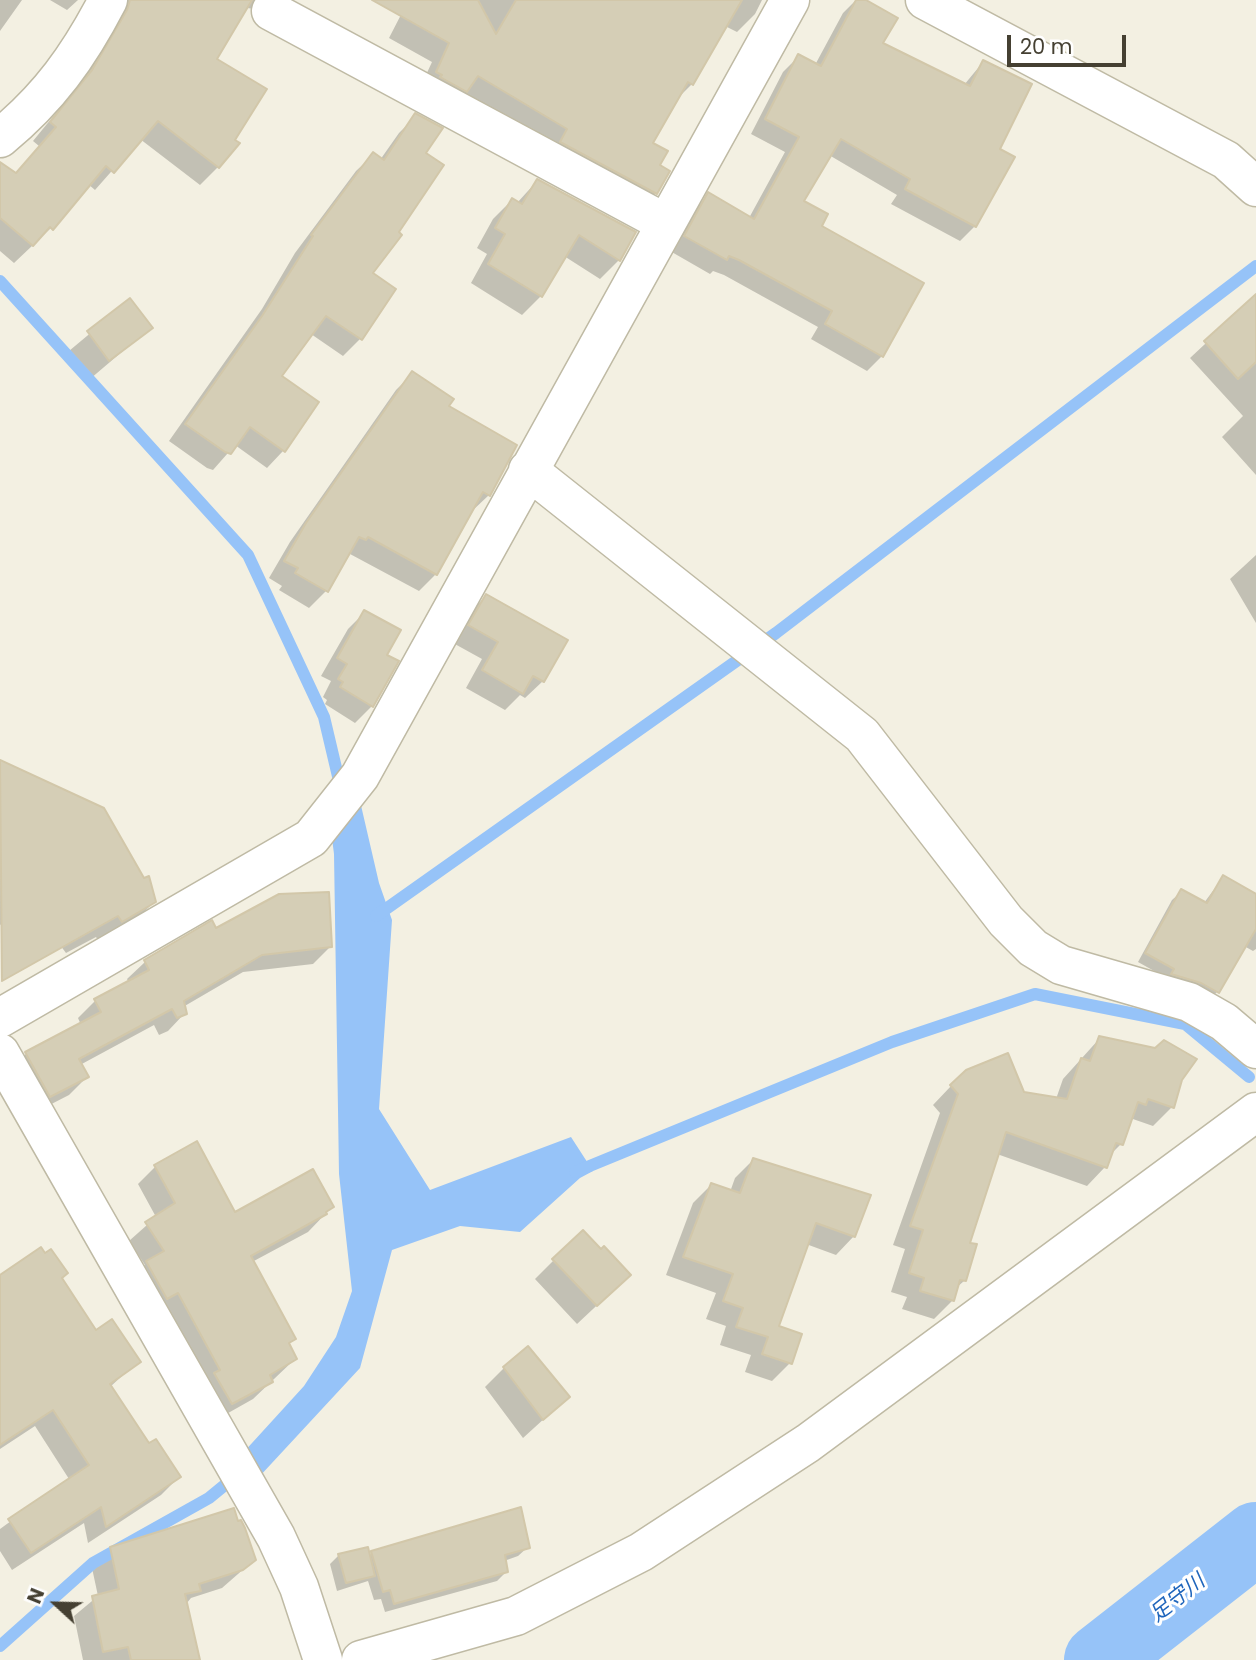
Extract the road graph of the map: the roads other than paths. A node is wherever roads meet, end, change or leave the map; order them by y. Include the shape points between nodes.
1 (108, 0) edge
2 (790, 0) edge
3 (925, 0) edge
4 (271, 11) dead end
5 (0, 138) edge
6 (1256, 187) edge
7 (665, 223) junction
8 (528, 470) junction
9 (0, 1018) edge
10 (1256, 1049) edge
11 (0, 1053) edge
12 (1256, 1112) edge
13 (323, 1660) edge
14 (361, 1660) edge

1 - 5 street via 83,49 29,115
2 - 7 street
3 - 6 street via 1226,160
4 - 7 street
7 - 8 street
8 - 9 street via 360,776 312,838
8 - 10 street via 862,735 1006,921 1033,948 1060,965 1189,1002 1224,1022
11 - 13 street via 276,1537 299,1587
12 - 14 street via 808,1443 640,1552 516,1616

